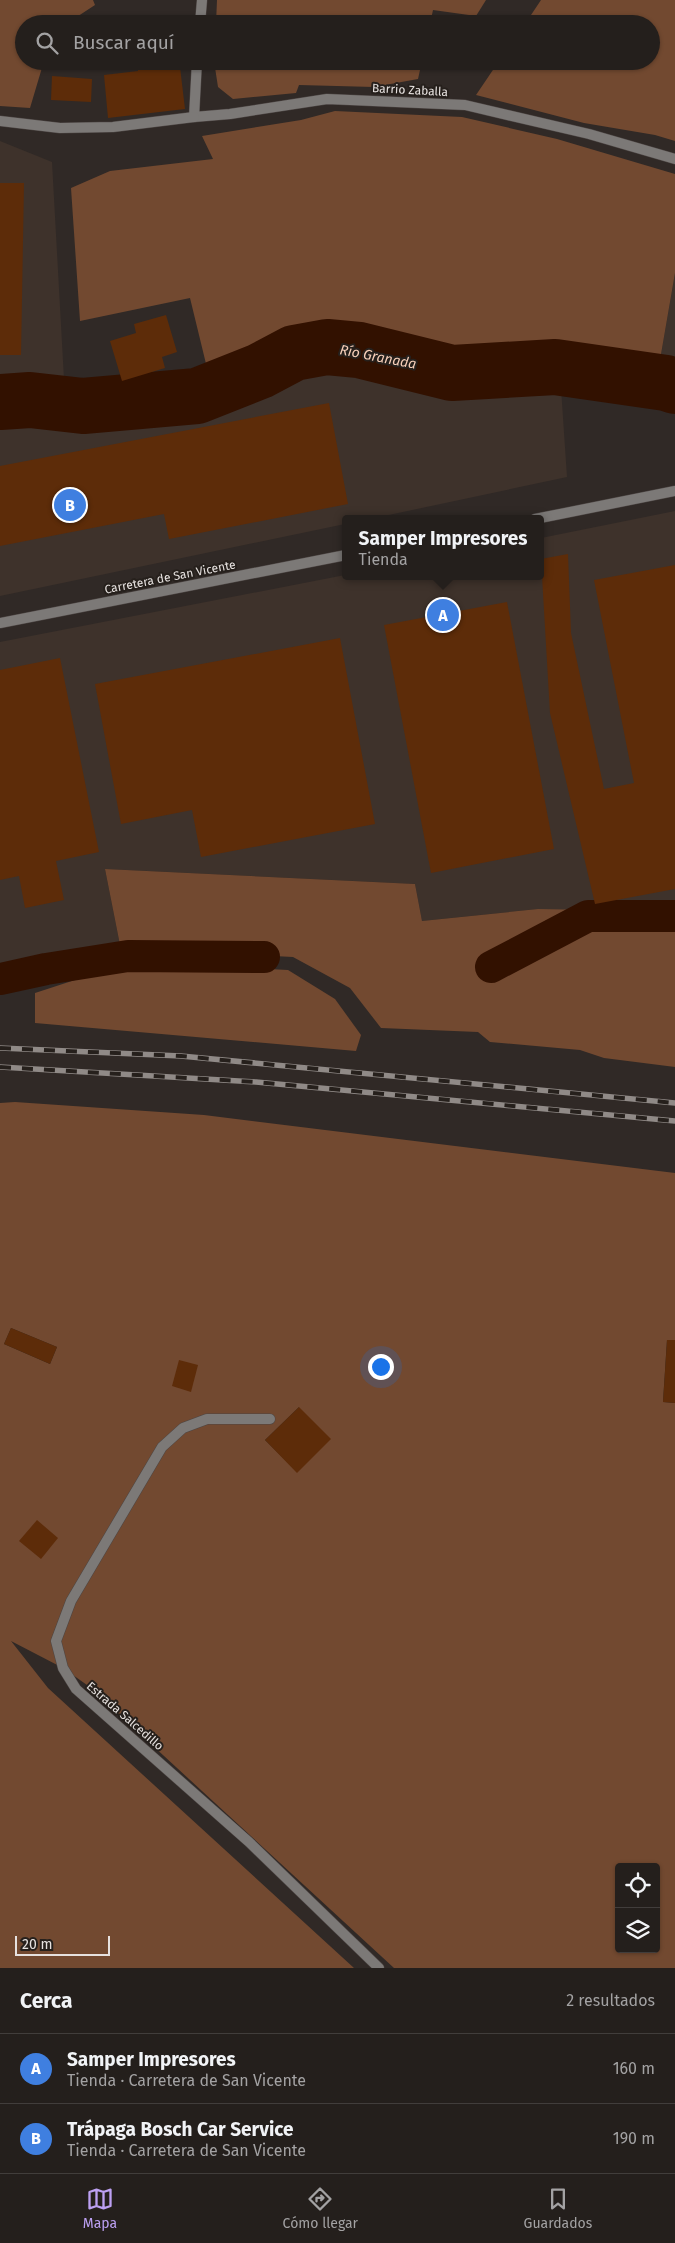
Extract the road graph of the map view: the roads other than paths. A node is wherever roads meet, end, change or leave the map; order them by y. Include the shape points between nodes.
1 (202, 0) edge
2 (201, 15) edge
3 (197, 70) edge
4 (194, 117) junction
5 (0, 122) edge
6 (675, 158) edge
7 (675, 492) edge
8 (544, 517) edge
9 (342, 557) edge
10 (0, 623) edge
11 (270, 1419) dead end
12 (379, 1968) edge

1 - 2 street
3 - 4 street
4 - 5 street, Barrio Zaballa via 113,127 60,128
4 - 6 street, Barrio Zaballa via 327,99 465,105
7 - 8 street
9 - 10 street, Carretera de San Vicente
11 - 12 street, Estrada Salcedillo via 207,1419 183,1428 162,1447 71,1601 56,1641 63,1668 76,1689 249,1842

